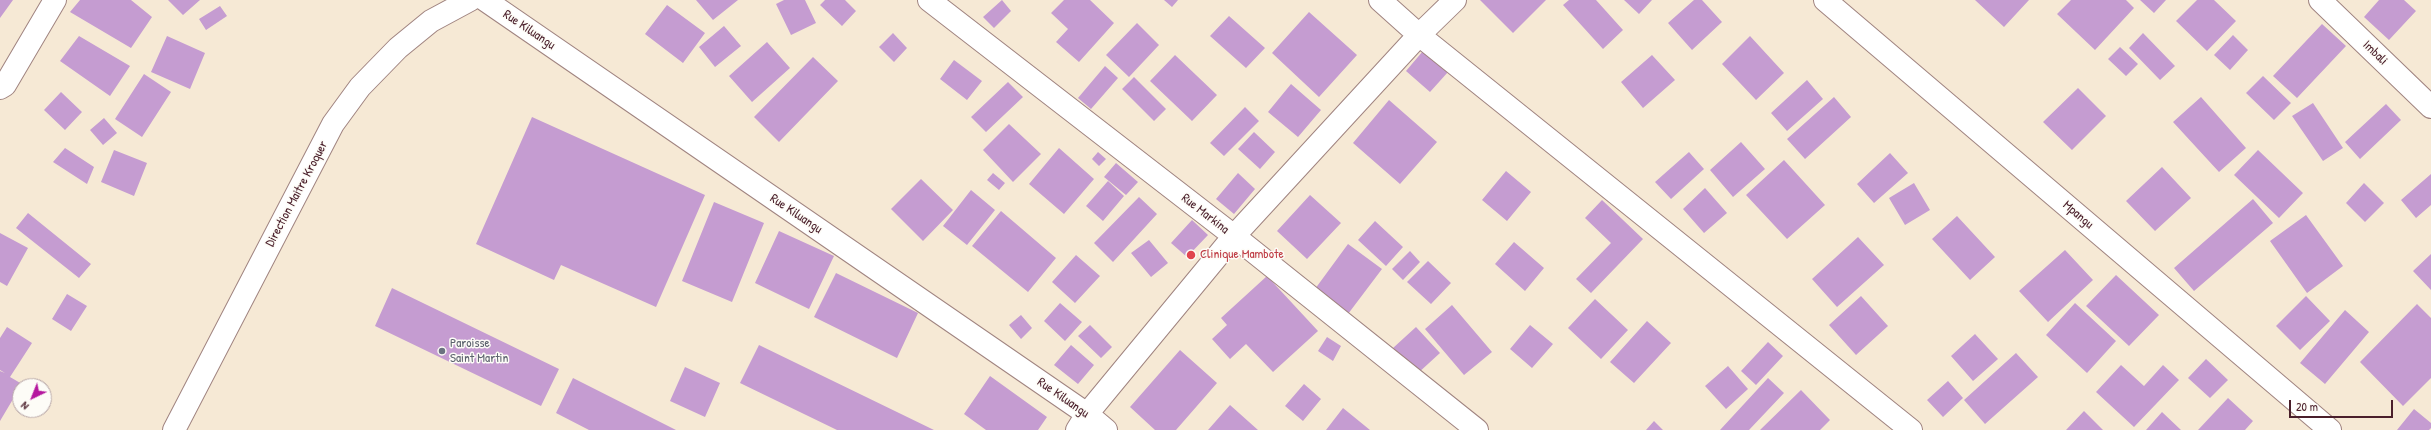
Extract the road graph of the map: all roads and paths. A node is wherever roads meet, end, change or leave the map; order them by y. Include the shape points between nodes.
1 (54, 0) edge
2 (470, 0) edge
3 (485, 0) edge
4 (929, 0) edge
5 (1380, 0) edge
6 (1455, 0) edge
7 (1825, 0) edge
8 (2320, 0) edge
9 (1419, 34) junction
10 (0, 88) edge
11 (2431, 107) edge
12 (1234, 236) junction
13 (1082, 422) edge
14 (174, 430) edge
15 (1106, 430) edge
16 (1478, 430) edge
17 (1911, 430) edge
18 (2330, 430) edge

1 - 10 street via 5,85
2 - 14 street, Direction Maitre Kroquer via 431,21 398,48 360,87 333,124
3 - 13 street, Rue Kiluangu
4 - 12 street, Rue Markina
5 - 9 street
6 - 9 street
7 - 18 street, Mpangu
8 - 11 street, Imbali
9 - 12 street
9 - 17 street
12 - 13 street
12 - 16 street, Rue Markina
13 - 15 street, Rue Kiluangu

